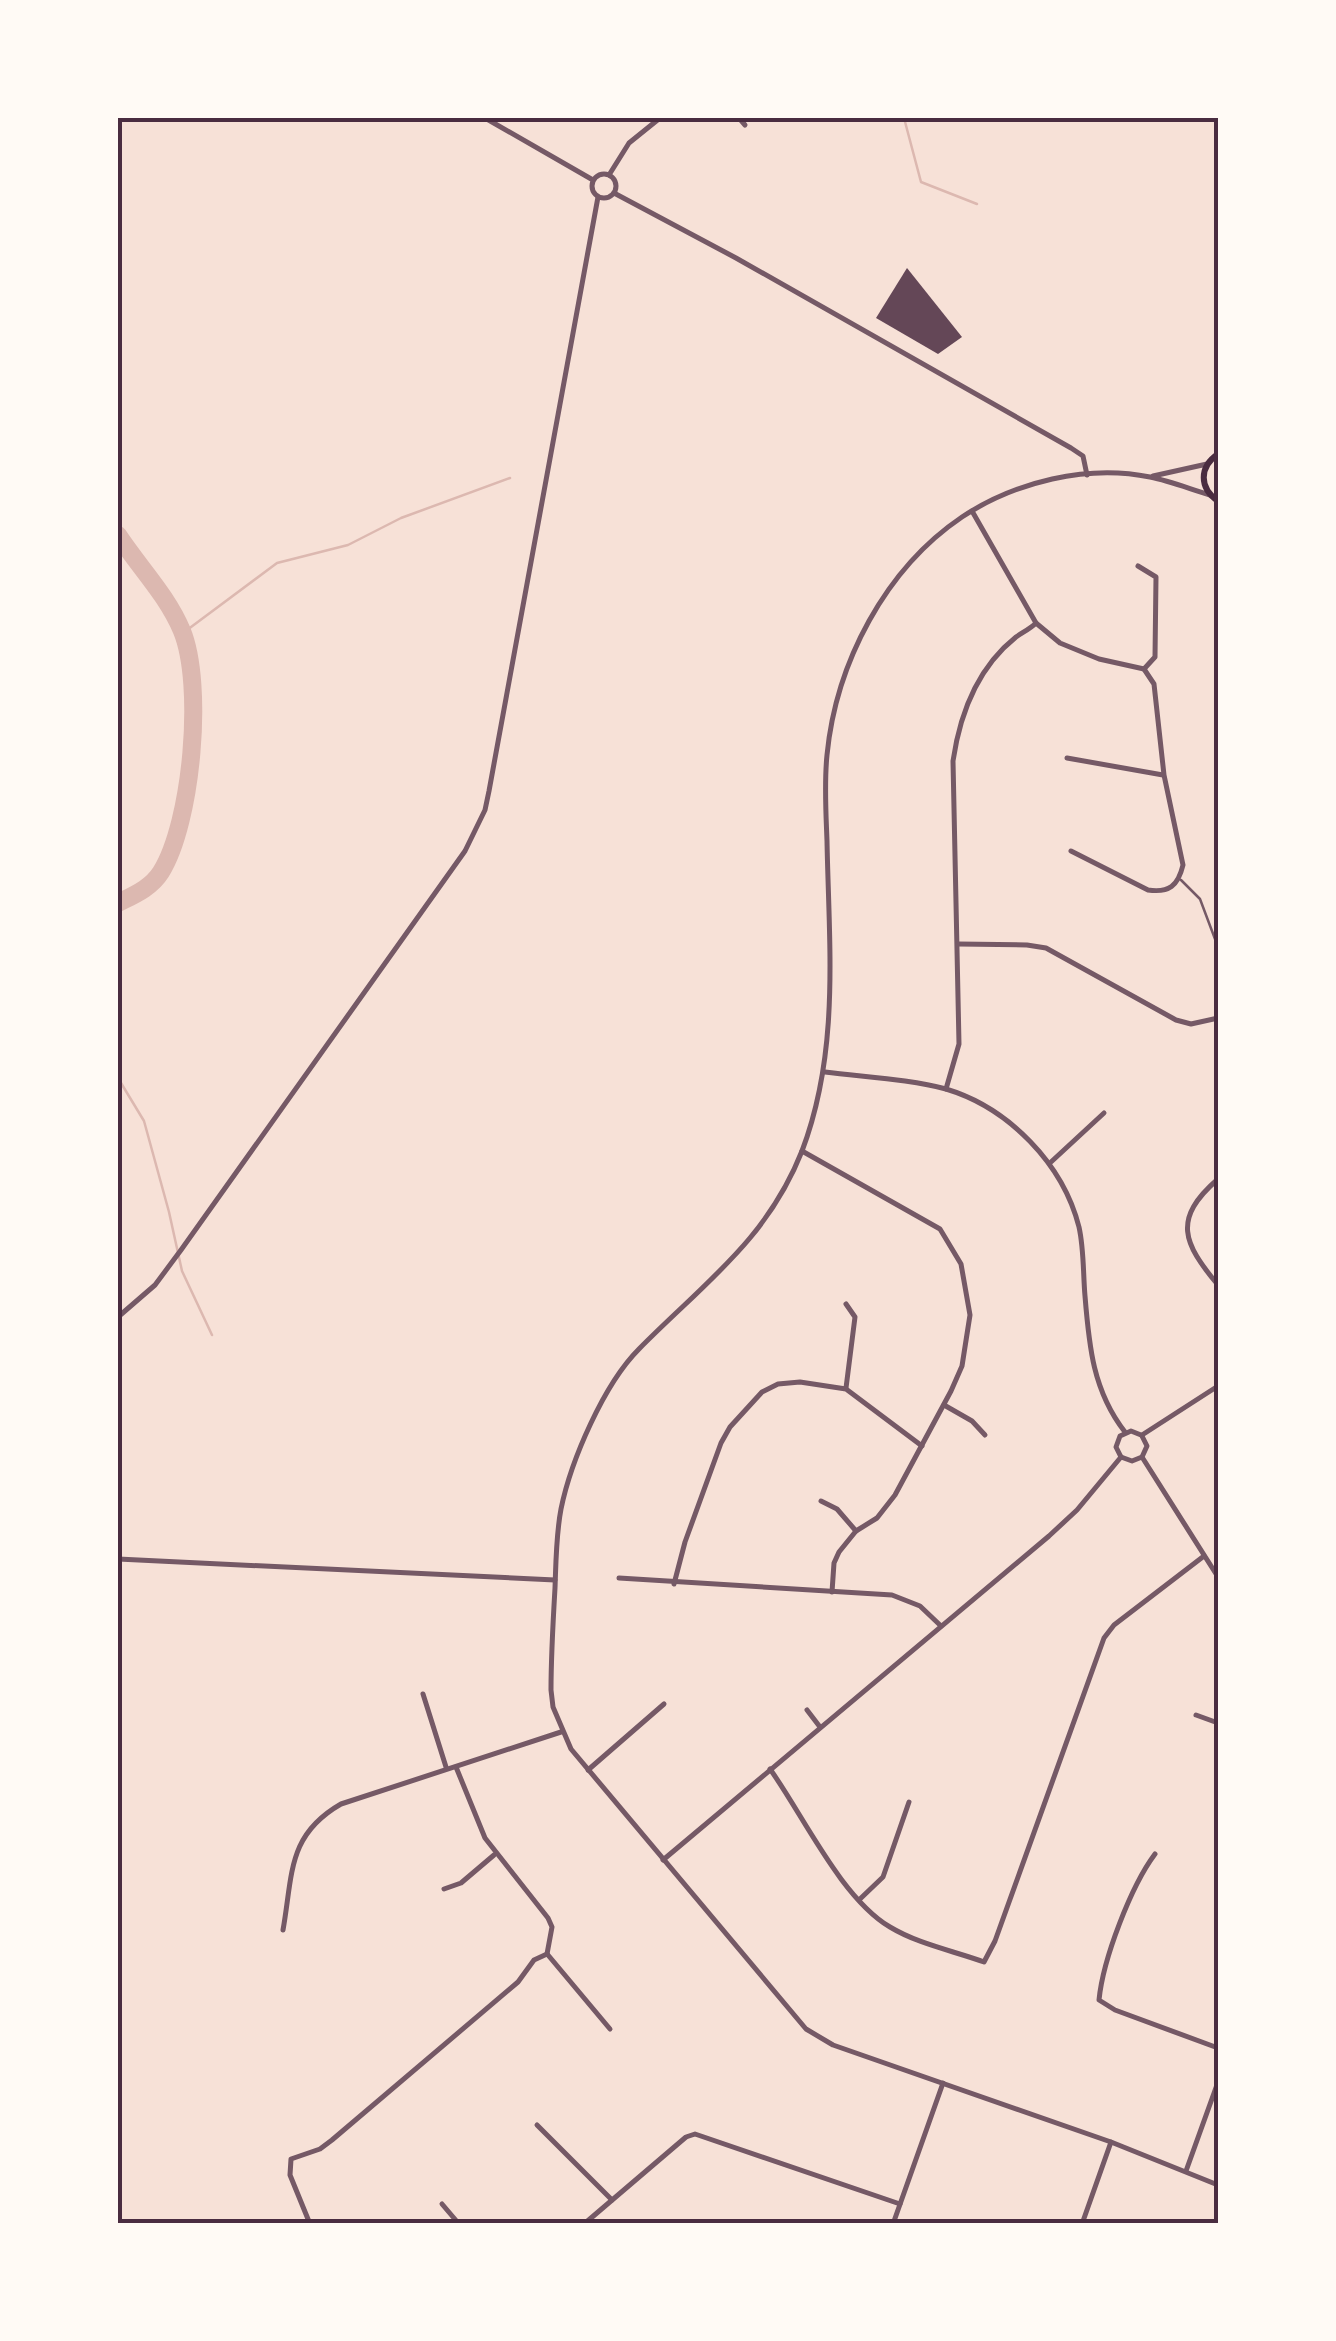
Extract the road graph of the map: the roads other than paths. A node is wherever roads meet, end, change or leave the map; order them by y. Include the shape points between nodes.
1 (486, 118) edge
2 (660, 118) edge
3 (740, 118) edge
4 (745, 125) dead end
5 (609, 176) junction
6 (593, 180) junction
7 (614, 193) junction
8 (598, 197) junction
9 (1218, 454) edge
10 (1207, 464) junction
11 (1087, 474) junction
12 (1150, 477) junction
13 (1214, 498) edge
14 (972, 511) junction
15 (1218, 514) edge
16 (1138, 566) dead end
17 (1036, 623) junction
18 (1144, 669) junction
19 (1067, 758) dead end
20 (1164, 775) junction
21 (1071, 851) dead end
22 (1180, 879) junction
23 (958, 944) junction
24 (1218, 946) edge
25 (1218, 1018) edge
26 (825, 1072) junction
27 (946, 1089) junction
28 (1104, 1113) dead end
29 (802, 1151) junction
30 (1050, 1163) junction
31 (1218, 1179) edge
32 (1218, 1285) edge
33 (846, 1304) dead end
34 (118, 1316) edge
35 (1218, 1386) edge
36 (846, 1389) junction
37 (944, 1405) junction
38 (1125, 1432) junction
39 (985, 1435) dead end
40 (1142, 1435) junction
41 (922, 1446) junction
42 (1142, 1457) junction
43 (1121, 1458) junction
44 (821, 1501) dead end
45 (856, 1531) junction
46 (1204, 1556) junction
47 (118, 1559) edge
48 (1218, 1576) edge
49 (619, 1578) dead end
50 (556, 1580) junction
51 (674, 1584) junction
52 (832, 1592) junction
53 (941, 1626) junction
54 (424, 1694) dead end
55 (664, 1704) dead end
56 (807, 1710) dead end
57 (1196, 1715) dead end
58 (1218, 1723) edge
59 (820, 1727) junction
60 (561, 1732) junction
61 (456, 1767) junction
62 (446, 1768) junction
63 (770, 1769) junction
64 (588, 1770) junction
65 (909, 1802) dead end
66 (495, 1854) junction
67 (1156, 1854) dead end
68 (663, 1860) junction
69 (444, 1889) dead end
70 (860, 1899) junction
71 (283, 1930) dead end
72 (547, 1954) junction
73 (610, 2028) dead end
74 (1218, 2048) edge
75 (1218, 2082) edge
76 (943, 2083) junction
77 (538, 2125) dead end
78 (1111, 2142) junction
79 (1186, 2171) junction
80 (1218, 2183) edge
81 (612, 2200) junction
82 (442, 2204) dead end
83 (900, 2204) junction
84 (310, 2224) edge
85 (459, 2224) edge
86 (584, 2224) edge
87 (893, 2224) edge
88 (1082, 2224) edge

1 - 6 street
2 - 5 street via 629,143
3 - 4 street
5 - 6 street
5 - 7 street
6 - 8 street
7 - 8 street
7 - 11 street via 1071,448 1082,456
8 - 34 street via 490,791 478,827 182,1250
9 - 10 main road
10 - 12 street
10 - 13 main road via 1203,480
11 - 12 street
11 - 14 street via 1020,488
12 - 13 street
13 - 15 main road
14 - 17 street
14 - 26 street via 927,544 883,597 834,713 826,760 831,1006
16 - 18 street via 1156,577 1156,650
17 - 18 street via 1060,643
17 - 23 street via 985,670 957,732
18 - 20 street via 1154,684
19 - 20 street
20 - 22 street via 1184,865
21 - 22 street via 1148,890 1161,892
22 - 24 lane via 1200,899
23 - 25 street via 1046,948 1176,1020
23 - 27 street via 959,1044
26 - 27 street
26 - 29 street
27 - 30 street via 1012,1124
28 - 30 street
29 - 37 street via 940,1229 956,1253 970,1314 962,1366
29 - 50 street via 755,1234 609,1387 561,1508
30 - 38 street via 1079,1228 1094,1373
31 - 32 street via 1198,1197 1188,1220 1196,1258
33 - 36 street via 855,1318
35 - 40 street
36 - 41 street
36 - 51 street via 778,1384 730,1428
37 - 39 street
37 - 41 street
38 - 40 street
38 - 43 street via 1116,1444
40 - 42 street
41 - 45 street via 895,1495
42 - 43 street
42 - 46 street
43 - 53 street via 1077,1510
44 - 45 street
45 - 52 street via 834,1563
46 - 48 street
46 - 70 street via 1104,1638 984,1962 902,1934
47 - 50 street
49 - 51 street
50 - 60 street via 551,1690
51 - 52 street
52 - 53 street via 902,1598
53 - 59 street
54 - 62 street
55 - 64 street
56 - 59 street
57 - 58 street
59 - 63 street
60 - 61 street
60 - 64 street
61 - 62 street
61 - 66 street
62 - 71 street via 318,1816 297,1849
63 - 68 street
63 - 70 street via 816,1845
64 - 68 street
65 - 70 street via 883,1877
66 - 69 street
66 - 72 street via 548,1918
67 - 74 street via 1140,1874 1099,2000
68 - 76 street via 806,2029
72 - 73 street
72 - 84 street via 332,2140 290,2158
75 - 79 street
76 - 78 street
76 - 83 street
77 - 81 street
78 - 79 street
78 - 88 street
79 - 80 street
81 - 83 street via 695,2134
81 - 86 street
82 - 85 street
83 - 87 street

